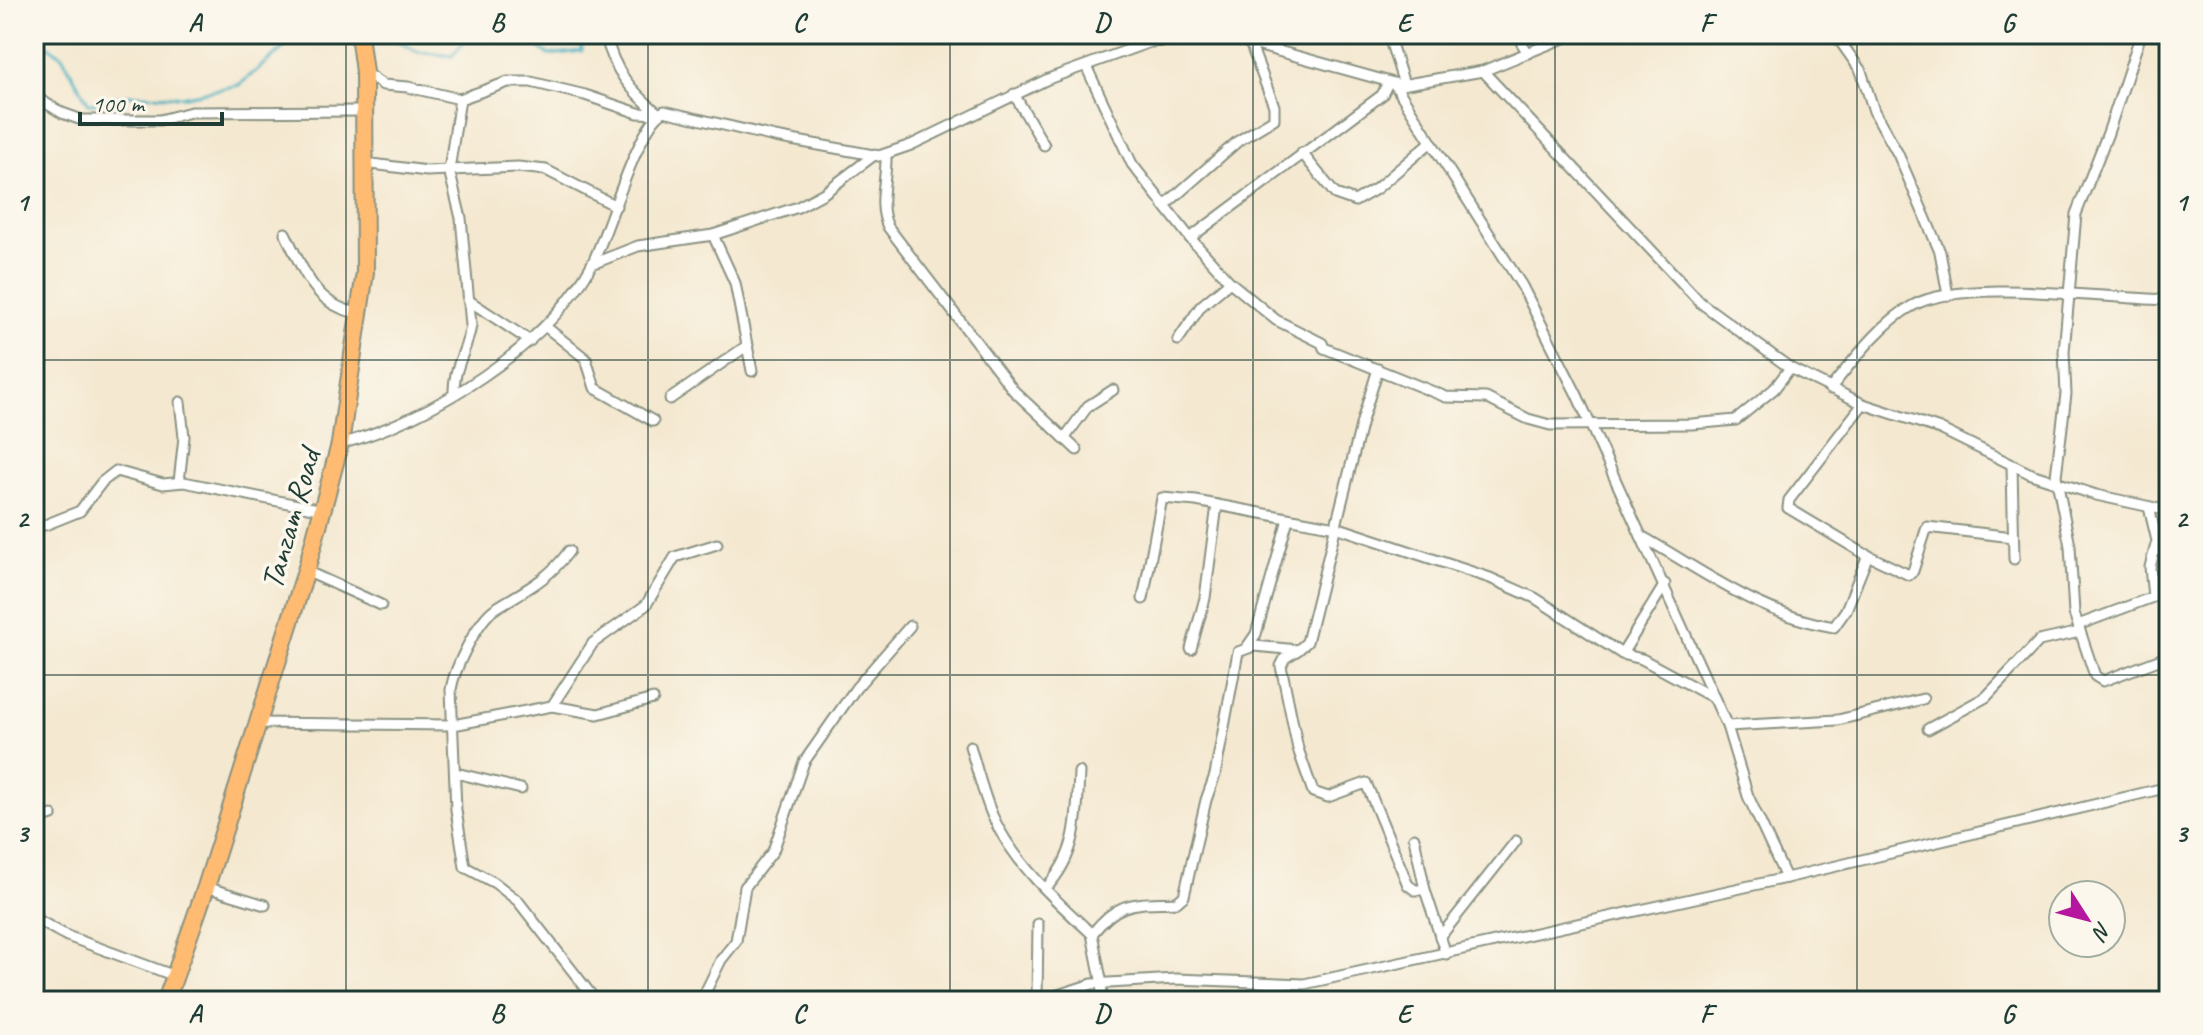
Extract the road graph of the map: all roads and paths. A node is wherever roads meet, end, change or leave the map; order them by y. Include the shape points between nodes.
1 (605, 34) edge
2 (1388, 34) edge
3 (1516, 34) edge
4 (1574, 34) edge
5 (1835, 34) edge
6 (2141, 34) edge
7 (1163, 36) edge
8 (1220, 36) edge
9 (359, 38) edge
10 (1247, 39) edge
11 (1528, 53) junction
12 (1086, 66) junction
13 (1483, 71) junction
14 (364, 72) junction
15 (1396, 84) junction
16 (1014, 94) junction
17 (34, 96) edge
18 (460, 99) junction
19 (362, 111) junction
20 (659, 114) junction
21 (1431, 142) junction
22 (1044, 145) dead end
23 (1302, 153) junction
24 (886, 155) junction
25 (873, 156) junction
26 (364, 163) junction
27 (449, 170) junction
28 (616, 206) junction
29 (1164, 206) junction
30 (285, 233) dead end
31 (713, 235) junction
32 (1190, 238) junction
33 (592, 264) junction
34 (1230, 282) junction
35 (1948, 295) junction
36 (2068, 296) junction
37 (468, 300) junction
38 (2169, 300) edge
39 (359, 313) junction
40 (546, 327) junction
41 (1178, 340) dead end
42 (530, 341) junction
43 (748, 345) junction
44 (1790, 368) junction
45 (1378, 369) junction
46 (752, 371) dead end
47 (1830, 389) junction
48 (1113, 390) dead end
49 (454, 393) junction
50 (670, 399) dead end
51 (180, 402) dead end
52 (1863, 404) junction
53 (653, 421) dead end
54 (1590, 424) junction
55 (1064, 439) junction
56 (340, 444) junction
57 (1077, 450) dead end
58 (2012, 465) junction
59 (179, 482) junction
60 (2057, 483) junction
61 (1217, 505) junction
62 (2149, 507) junction
63 (323, 510) junction
64 (2169, 511) edge
65 (1288, 519) junction
66 (45, 525) dead end
67 (1336, 527) junction
68 (1641, 536) junction
69 (2013, 537) junction
70 (717, 544) dead end
71 (569, 551) dead end
72 (1868, 555) junction
73 (2014, 559) dead end
74 (306, 571) junction
75 (1665, 584) junction
76 (1143, 599) dead end
77 (381, 605) dead end
78 (910, 626) dead end
79 (2079, 628) junction
80 (1247, 647) junction
81 (1191, 649) dead end
82 (1298, 650) junction
83 (1622, 654) junction
84 (2169, 656) edge
85 (1714, 698) junction
86 (653, 699) dead end
87 (1923, 699) dead end
88 (552, 706) junction
89 (256, 723) junction
90 (453, 725) junction
91 (1727, 726) junction
92 (1928, 729) dead end
93 (970, 746) dead end
94 (1079, 772) dead end
95 (456, 773) junction
96 (2169, 787) edge
97 (521, 789) dead end
98 (52, 815) dead end
99 (34, 821) edge
100 (1414, 838) dead end
101 (1516, 841) dead end
102 (1786, 878) junction
103 (206, 887) junction
104 (1046, 888) junction
105 (1425, 890) junction
106 (265, 905) dead end
107 (34, 918) edge
108 (1038, 924) dead end
109 (1092, 934) junction
110 (1440, 937) junction
111 (1446, 954) junction
112 (175, 976) junction
113 (1102, 984) junction
114 (166, 1001) edge
115 (596, 1001) edge
116 (701, 1001) edge
117 (1038, 1001) edge
118 (1101, 1001) edge

1 - 20 street via 624,82
2 - 15 street
3 - 11 street
4 - 11 street
5 - 35 street via 1861,71 1874,111 1898,154 1940,252
6 - 36 street via 2076,214
7 - 8 street
7 - 12 street
8 - 10 street
9 - 14 highway, Tanzam Road
10 - 15 street
10 - 29 street via 1274,106 1274,119 1238,141
11 - 13 street
12 - 16 street
12 - 29 street via 1132,164
13 - 15 street
13 - 44 street via 1701,303
14 - 18 street via 383,85
14 - 19 highway, Tanzam Road
15 - 21 street
15 - 23 street
16 - 22 street
16 - 24 street
17 - 19 street via 82,120 160,120 191,112
18 - 20 street via 508,82 531,82 638,113
18 - 27 street
19 - 26 highway, Tanzam Road
20 - 25 street via 671,111
20 - 28 street via 634,158
21 - 23 street via 1355,201 1335,194
21 - 54 street via 1522,286
23 - 32 street
24 - 25 street
24 - 55 street via 881,207 888,227 1014,391
25 - 31 street via 812,200
26 - 27 street
26 - 39 highway, Tanzam Road via 365,272
27 - 28 street via 546,170
27 - 37 street via 461,218
28 - 33 street
29 - 32 street
30 - 39 street via 323,299 338,310
31 - 33 street via 638,246
31 - 43 street via 735,283
32 - 34 street
33 - 40 street
34 - 41 street via 1201,306
34 - 45 street via 1276,320 1324,348
35 - 36 street
35 - 47 street via 1926,299 1889,321
36 - 38 street
36 - 60 street
37 - 42 street
37 - 49 street via 469,339 454,372
39 - 56 highway, Tanzam Road
40 - 42 street
40 - 53 street via 586,359 595,388
42 - 49 street
43 - 46 street
43 - 50 street
44 - 47 street
44 - 54 street via 1774,389 1736,420
45 - 54 street via 1446,397 1486,398 1542,424
45 - 67 street
47 - 52 street
48 - 55 street via 1088,406
49 - 56 street
51 - 59 street via 184,437
52 - 58 street via 1940,429
52 - 72 street via 1787,505
54 - 68 street
55 - 57 street
56 - 63 highway, Tanzam Road
58 - 60 street
58 - 69 street
59 - 63 street
59 - 66 street via 163,484 111,472 80,511
60 - 62 street
60 - 79 street
61 - 65 street
61 - 76 street via 1162,498
61 - 81 street via 1205,598
62 - 64 street
62 - 79 street via 2157,541 2150,567 2153,597
63 - 74 highway, Tanzam Road
65 - 67 street
65 - 80 street via 1256,634
67 - 82 street via 1310,636
67 - 83 street via 1517,588
68 - 72 street via 1744,597 1834,627
68 - 75 street
69 - 72 street via 1927,527 1909,575
69 - 73 street
70 - 88 street via 675,557 646,605 593,643
71 - 90 street via 548,577 492,610 476,631 452,682
74 - 77 street
74 - 89 highway, Tanzam Road
75 - 83 street
75 - 85 street
78 - 116 street via 804,762 773,851 745,887 736,941
79 - 84 street via 2095,676 2103,681
79 - 92 street via 2039,641 1986,697
80 - 82 street
80 - 109 street via 1235,660 1215,775 1184,896 1177,902 1141,900 1109,916
82 - 105 street via 1281,666 1313,792 1328,797 1366,783 1408,885
83 - 85 street via 1642,659
85 - 91 street
86 - 88 street via 591,715
87 - 91 street via 1838,720
88 - 90 street
89 - 90 street
89 - 103 highway, Tanzam Road
90 - 95 street
91 - 102 street via 1748,796
93 - 104 street via 1004,838
94 - 104 street via 1073,846
95 - 97 street
95 - 115 street via 465,867 518,901
96 - 102 street
98 - 99 street
100 - 105 street
101 - 110 street
102 - 111 street
103 - 106 street
103 - 112 highway, Tanzam Road
104 - 109 street
105 - 110 street
107 - 112 street via 67,936
108 - 117 street
109 - 113 street
110 - 111 street
111 - 113 street via 1304,984 1176,979
112 - 114 highway, Tanzam Road
113 - 117 street
113 - 118 street

